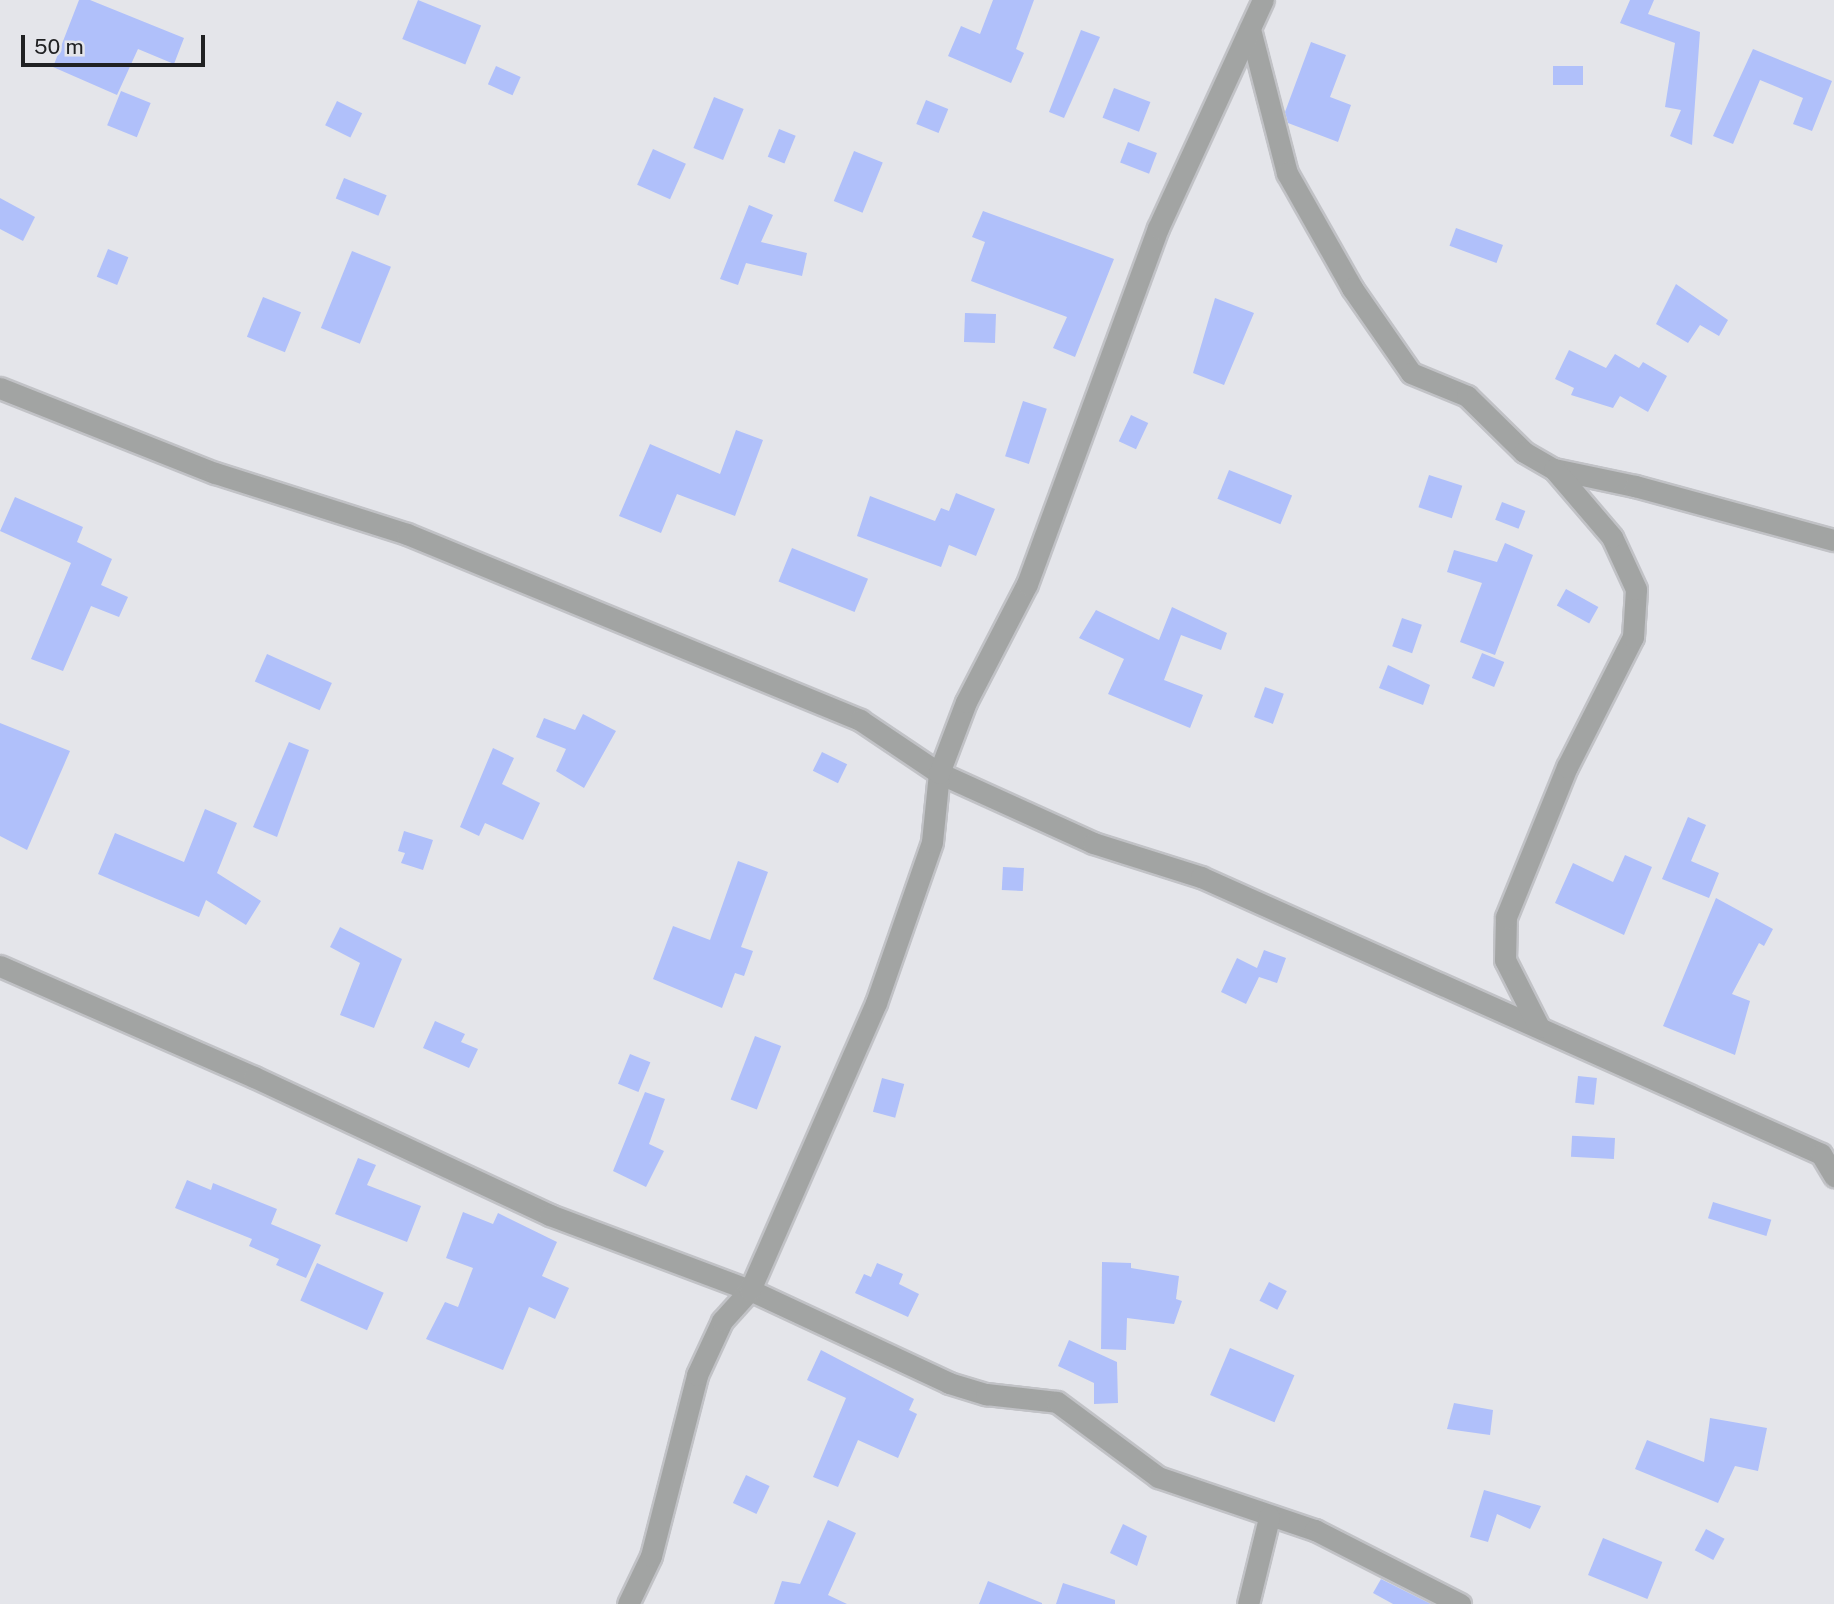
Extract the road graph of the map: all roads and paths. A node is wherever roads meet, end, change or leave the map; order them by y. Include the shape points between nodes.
1 (1263, 0) edge
2 (1250, 29) junction
3 (0, 388) edge
4 (1554, 469) junction
5 (1834, 540) edge
6 (939, 773) junction
7 (0, 966) edge
8 (1539, 1027) junction
9 (1834, 1176) edge
10 (750, 1290) junction
11 (1269, 1518) junction
12 (628, 1604) edge
13 (1248, 1604) edge
14 (1460, 1604) edge

1 - 2 street
2 - 4 street via 1287,173 1379,331 1411,373 1466,396 1524,452
2 - 6 street via 1158,228 1027,583 966,702
3 - 6 street via 215,473 407,534 834,709 860,720
4 - 5 street
4 - 8 street via 1612,537 1636,589 1633,637 1567,767 1506,917 1506,960
6 - 8 street via 1093,843 1200,877
6 - 10 street via 932,842 876,1003
7 - 10 street via 254,1077 550,1215
8 - 9 street via 1821,1154
10 - 11 street via 949,1383 986,1394 1056,1402 1158,1478
10 - 12 street via 722,1321 697,1375 651,1556
11 - 13 street
11 - 14 street via 1315,1530

